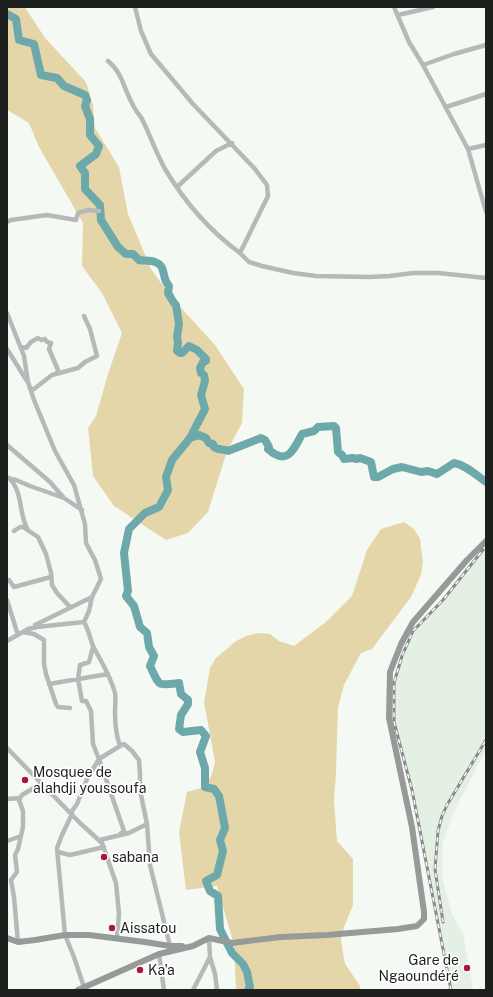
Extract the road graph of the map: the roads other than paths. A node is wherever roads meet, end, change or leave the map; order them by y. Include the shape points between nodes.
1 (135, 7) edge
2 (394, 7) edge
3 (433, 7) edge
4 (424, 8) edge
5 (398, 15) junction
6 (486, 45) edge
7 (108, 61) dead end
8 (423, 65) junction
9 (486, 94) edge
10 (446, 107) junction
11 (232, 143) junction
12 (486, 145) edge
13 (468, 150) junction
14 (176, 187) junction
15 (99, 211) dead end
16 (486, 212) edge
17 (7, 222) edge
18 (240, 253) junction
19 (486, 278) edge
20 (7, 313) edge
21 (84, 316) dead end
22 (21, 348) junction
23 (7, 349) edge
24 (57, 373) junction
25 (28, 382) junction
26 (30, 389) junction
27 (7, 445) edge
28 (8, 478) edge
29 (64, 498) junction
30 (82, 510) junction
31 (28, 530) junction
32 (14, 531) dead end
33 (486, 541) edge
34 (51, 577) junction
35 (7, 581) edge
36 (92, 596) junction
37 (7, 600) edge
38 (70, 607) junction
39 (84, 622) junction
40 (28, 629) junction
41 (23, 632) junction
42 (18, 635) junction
43 (7, 641) edge
44 (93, 647) junction
45 (108, 674) junction
46 (78, 679) junction
47 (49, 684) junction
48 (70, 708) dead end
49 (120, 746) junction
50 (7, 748) edge
51 (100, 760) junction
52 (42, 783) junction
53 (20, 798) junction
54 (7, 799) edge
55 (72, 814) junction
56 (147, 824) junction
57 (120, 834) junction
58 (22, 836) junction
59 (100, 840) junction
60 (7, 841) edge
61 (104, 847) junction
62 (58, 852) junction
63 (65, 935) junction
64 (7, 938) edge
65 (117, 938) junction
66 (209, 938) junction
67 (18, 942) junction
68 (170, 946) junction
69 (193, 946) junction
70 (159, 954) junction
71 (210, 957) junction
72 (85, 989) edge
73 (78, 990) edge
74 (164, 990) edge
75 (193, 990) edge
76 (217, 990) edge

1 - 11 street via 141,31 151,54 193,104
2 - 5 street
3 - 4 street
4 - 5 street
5 - 8 street
6 - 8 street
7 - 14 street via 121,77 132,105
8 - 10 street
9 - 10 street
10 - 13 street
11 - 14 street via 216,151
11 - 18 street via 268,188 268,196
12 - 13 street
13 - 16 street
14 - 18 street via 221,240
15 - 17 street via 88,210 78,213 76,220 46,215
18 - 19 street via 249,262 262,266 316,276 369,277 438,273
20 - 22 street
21 - 24 street via 97,356 78,368
22 - 24 street via 26,348 38,338 51,343 48,348
22 - 25 street
23 - 25 street
24 - 26 street via 34,389
25 - 26 street
26 - 30 street via 55,451 74,485
27 - 29 street via 50,482
28 - 29 street
28 - 31 street via 19,493
29 - 30 street
30 - 36 street via 86,543 101,579
31 - 32 street via 20,527
31 - 34 street via 40,539
33 - 66 street via 414,622 401,644 390,672 389,718 412,828 424,919 417,926 327,935 232,943
34 - 35 street via 14,587 9,580
34 - 38 street via 54,588
36 - 38 street
36 - 39 street
37 - 42 street
38 - 40 street
39 - 40 street
39 - 44 street
40 - 41 street
41 - 42 street
41 - 47 street via 34,634 44,640 44,664
42 - 43 street
44 - 45 street
44 - 46 street via 89,662 80,665
45 - 46 street
45 - 49 street via 115,694 117,738
46 - 47 street
46 - 51 street via 82,702 86,701 91,711 93,744
47 - 48 street via 58,707
49 - 51 street
49 - 56 street via 124,744 139,760 140,790
50 - 52 street
51 - 55 street via 87,779
51 - 57 street via 124,831
52 - 53 street via 28,790
52 - 55 street
53 - 54 street
53 - 58 street via 24,820
55 - 59 street
55 - 62 street via 60,839
56 - 57 street via 129,833
56 - 68 street via 150,865
57 - 59 street
58 - 60 street
58 - 67 street via 15,855 16,872 11,880
59 - 61 street
61 - 62 street via 70,855
61 - 65 street via 116,883 120,914
62 - 63 street
63 - 65 street
63 - 67 street
63 - 72 street
64 - 67 street
65 - 68 street
66 - 69 street
66 - 71 street
68 - 69 street
69 - 70 street
70 - 72 street
70 - 74 street
71 - 75 street
71 - 76 street
72 - 73 street

